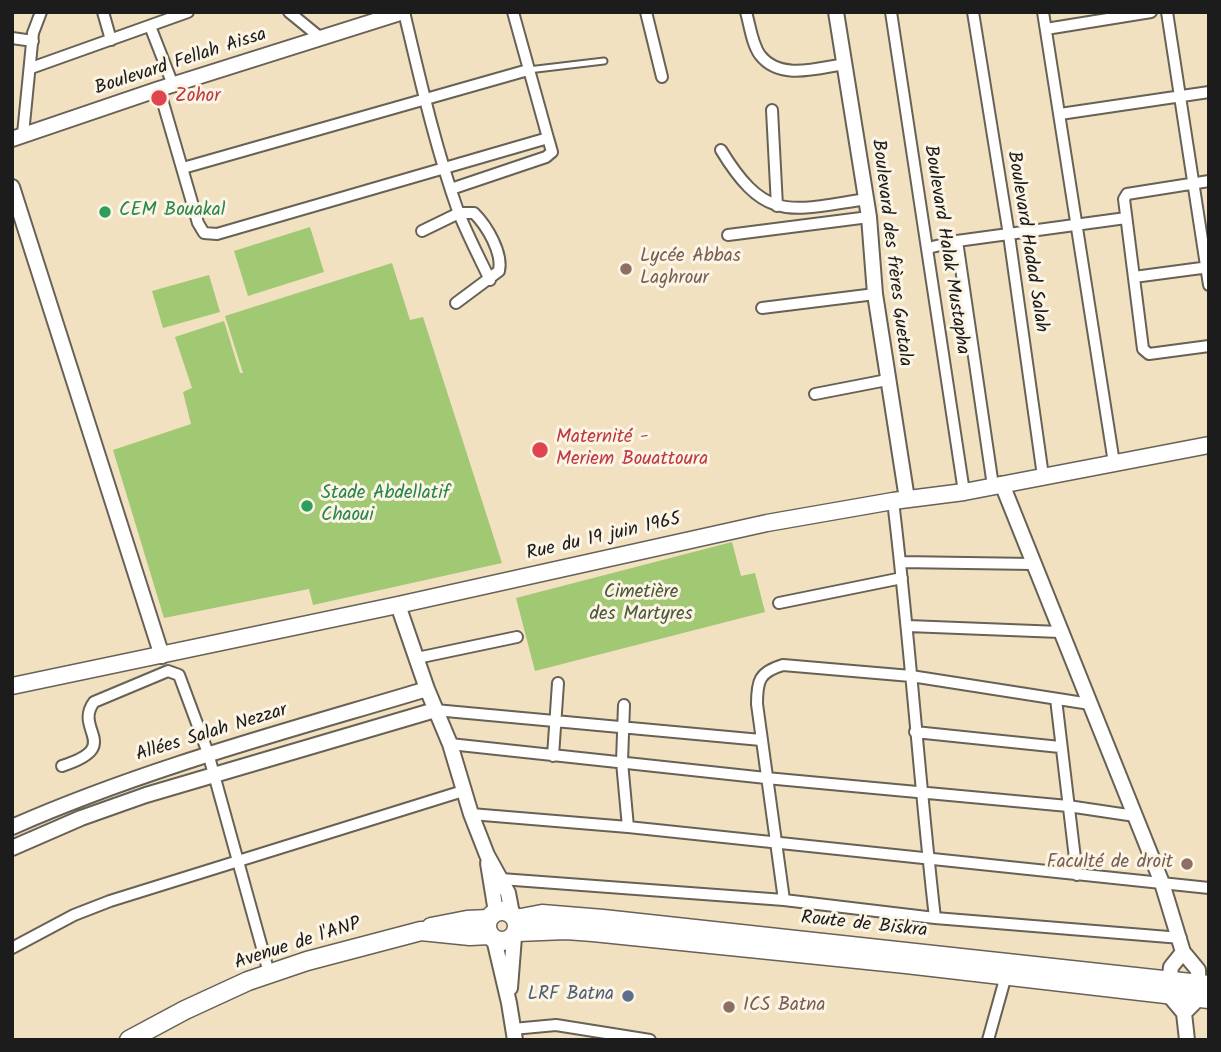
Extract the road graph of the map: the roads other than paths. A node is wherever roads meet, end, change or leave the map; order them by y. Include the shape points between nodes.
1 (41, 12) edge
2 (103, 12) edge
3 (188, 12) edge
4 (289, 12) edge
5 (403, 12) edge
6 (513, 12) edge
7 (646, 12) edge
8 (746, 12) edge
9 (836, 12) edge
10 (891, 12) edge
11 (973, 12) edge
12 (1043, 12) edge
13 (1152, 12) edge
14 (1167, 12) edge
15 (150, 26) junction
16 (1046, 29) junction
17 (12, 38) edge
18 (323, 39) junction
19 (111, 40) junction
20 (33, 41) junction
21 (604, 61) dead end
22 (845, 64) junction
23 (31, 68) junction
24 (528, 69) junction
25 (663, 76) dead end
26 (166, 87) junction
27 (1209, 92) edge
28 (1180, 97) junction
29 (425, 100) junction
30 (772, 110) dead end
31 (1060, 114) junction
32 (18, 137) edge
33 (548, 138) junction
34 (721, 150) dead end
35 (183, 168) junction
36 (445, 168) junction
37 (1209, 181) edge
38 (1193, 183) junction
39 (12, 187) edge
40 (451, 189) junction
41 (867, 199) junction
42 (777, 206) junction
43 (459, 213) junction
44 (869, 217) junction
45 (1126, 218) junction
46 (1077, 226) junction
47 (422, 231) dead end
48 (727, 235) dead end
49 (1009, 235) junction
50 (957, 241) junction
51 (928, 248) junction
52 (1207, 268) edge
53 (1134, 277) junction
54 (490, 280) junction
55 (1209, 285) edge
56 (875, 294) junction
57 (456, 303) dead end
58 (762, 308) dead end
59 (1209, 346) edge
60 (887, 380) junction
61 (815, 394) dead end
62 (1209, 445) edge
63 (1114, 463) junction
64 (1043, 476) junction
65 (998, 485) junction
66 (964, 492) junction
67 (900, 500) junction
68 (900, 562) junction
69 (1033, 564) junction
70 (902, 578) junction
71 (779, 603) dead end
72 (398, 605) junction
73 (908, 626) junction
74 (1060, 632) junction
75 (517, 637) dead end
76 (162, 656) junction
77 (417, 658) junction
78 (911, 676) junction
79 (558, 683) dead end
80 (15, 688) edge
81 (427, 689) junction
82 (1056, 699) junction
83 (1090, 704) junction
84 (624, 705) dead end
85 (435, 710) junction
86 (554, 720) junction
87 (623, 726) junction
88 (915, 732) junction
89 (761, 740) junction
90 (450, 744) junction
91 (1060, 747) junction
92 (208, 753) junction
93 (553, 756) junction
94 (622, 762) junction
95 (62, 766) dead end
96 (213, 775) junction
97 (766, 778) junction
98 (463, 791) junction
99 (923, 793) junction
100 (1068, 806) junction
101 (471, 814) junction
102 (1135, 816) junction
103 (12, 827) edge
104 (628, 827) junction
105 (777, 844) junction
106 (12, 848) edge
107 (487, 855) junction
108 (928, 858) junction
109 (237, 862) junction
110 (1077, 875) junction
111 (501, 879) junction
112 (1162, 883) junction
113 (1209, 888) edge
114 (784, 900) junction
115 (935, 918) junction
116 (503, 926) junction
117 (421, 931) joint
118 (1182, 945) junction
119 (12, 948) edge
120 (1007, 969) junction
121 (269, 973) junction
122 (1168, 987) junction
123 (1204, 991) edge
124 (1184, 1013) junction
125 (514, 1035) edge
126 (129, 1040) edge
127 (650, 1040) edge
128 (988, 1040) edge
129 (1187, 1040) edge

1 - 20 street
2 - 19 street
3 - 15 street
4 - 18 street
5 - 18 street, Boulevard Fellah Aissa
5 - 29 street
6 - 24 street
7 - 25 street
8 - 22 street via 759,54 769,64 799,71
9 - 22 street, Boulevard des frères Guetala
10 - 51 street, Boulevard Halak Mustapha
11 - 49 street, Boulevard Hadad Salah
12 - 16 street
13 - 16 street
14 - 28 street
15 - 19 street
15 - 26 street
16 - 31 street
17 - 20 street
18 - 26 street, Boulevard Fellah Aissa
19 - 23 street
20 - 23 street
21 - 24 lane
22 - 41 street, Boulevard des frères Guetala
23 - 32 street
24 - 29 street
24 - 33 street
26 - 32 street, Boulevard Fellah Aissa
26 - 35 street
27 - 28 street
28 - 31 street
28 - 38 street
29 - 35 street
29 - 36 street
30 - 42 street
31 - 46 street
33 - 36 street
33 - 40 street via 551,152 546,157
34 - 42 street via 746,186
35 - 36 street via 198,223 209,234
36 - 40 street
37 - 38 street
38 - 45 street via 1125,194
38 - 52 street
39 - 76 street
40 - 43 street
41 - 42 street via 796,209
41 - 44 street, Boulevard des frères Guetala
43 - 47 street
43 - 54 street
43 - 54 street via 477,216 495,248 500,267
44 - 48 street
44 - 56 street, Boulevard des frères Guetala
45 - 46 street
45 - 53 street
46 - 49 street
46 - 63 street
49 - 50 street
49 - 64 street, Boulevard Hadad Salah
50 - 51 street
50 - 65 street
51 - 66 street, Boulevard Halak Mustapha
52 - 53 street
52 - 55 street
53 - 59 street via 1145,352
54 - 57 street
56 - 58 street
56 - 60 street, Boulevard des frères Guetala
60 - 61 street
60 - 67 street, Boulevard des frères Guetala
62 - 63 main road, Rue du 19 juin 1965
63 - 64 main road, Rue du 19 juin 1965
64 - 65 main road, Rue du 19 juin 1965
65 - 66 main road, Rue du 19 juin 1965
65 - 69 street
66 - 67 main road, Rue du 19 juin 1965
67 - 68 street
67 - 72 main road, Rue du 19 juin 1965 via 767,523
68 - 69 street
68 - 70 street
69 - 74 street
70 - 71 street
70 - 73 street
72 - 76 main road, Rue du 19 juin 1965
72 - 77 street
73 - 74 street
73 - 78 street
74 - 83 street
75 - 77 street
76 - 80 main road, Rue du 19 juin 1965
77 - 81 street
78 - 82 street
78 - 88 street
78 - 89 street via 783,665 770,669 757,688
79 - 86 street
81 - 85 street
81 - 92 street, Allées Salah Nezzar
82 - 83 street
82 - 91 street
83 - 102 street
84 - 87 street
85 - 86 street
85 - 90 street
85 - 96 street
86 - 87 street
86 - 93 street
87 - 89 street
87 - 94 street
88 - 91 street
88 - 99 street
89 - 97 street
90 - 93 street
90 - 98 street
91 - 100 street
92 - 95 street via 183,680 169,671 94,702 89,715 93,751
92 - 96 street
92 - 103 street, Allées Salah Nezzar
93 - 94 street
94 - 97 street
94 - 104 street
96 - 106 street via 82,818
96 - 109 street
97 - 99 street
97 - 105 street
98 - 101 street
98 - 109 street
99 - 100 street
99 - 108 street
100 - 102 street
100 - 110 street
101 - 104 street
101 - 107 street
102 - 112 street
104 - 105 street
105 - 108 street
105 - 114 street
107 - 111 street
107 - 116 street
108 - 110 street
108 - 115 street
109 - 119 street via 110,901
109 - 121 street
110 - 112 street
111 - 114 street
111 - 116 street via 509,897
112 - 113 street
112 - 118 street
114 - 115 street
115 - 118 street
116 - 117 main road, Route de Biskra via 439,924
116 - 120 main road, Route de Biskra
116 - 125 street
117 - 121 main road, Avenue de l'ANP
118 - 122 street
118 - 123 street via 1198,970
120 - 122 main road, Route de Biskra
120 - 128 street
121 - 126 main road, Avenue de l'ANP
122 - 123 main road, Route de Biskra
122 - 124 street
123 - 124 street
124 - 129 street
125 - 127 street via 555,1022

